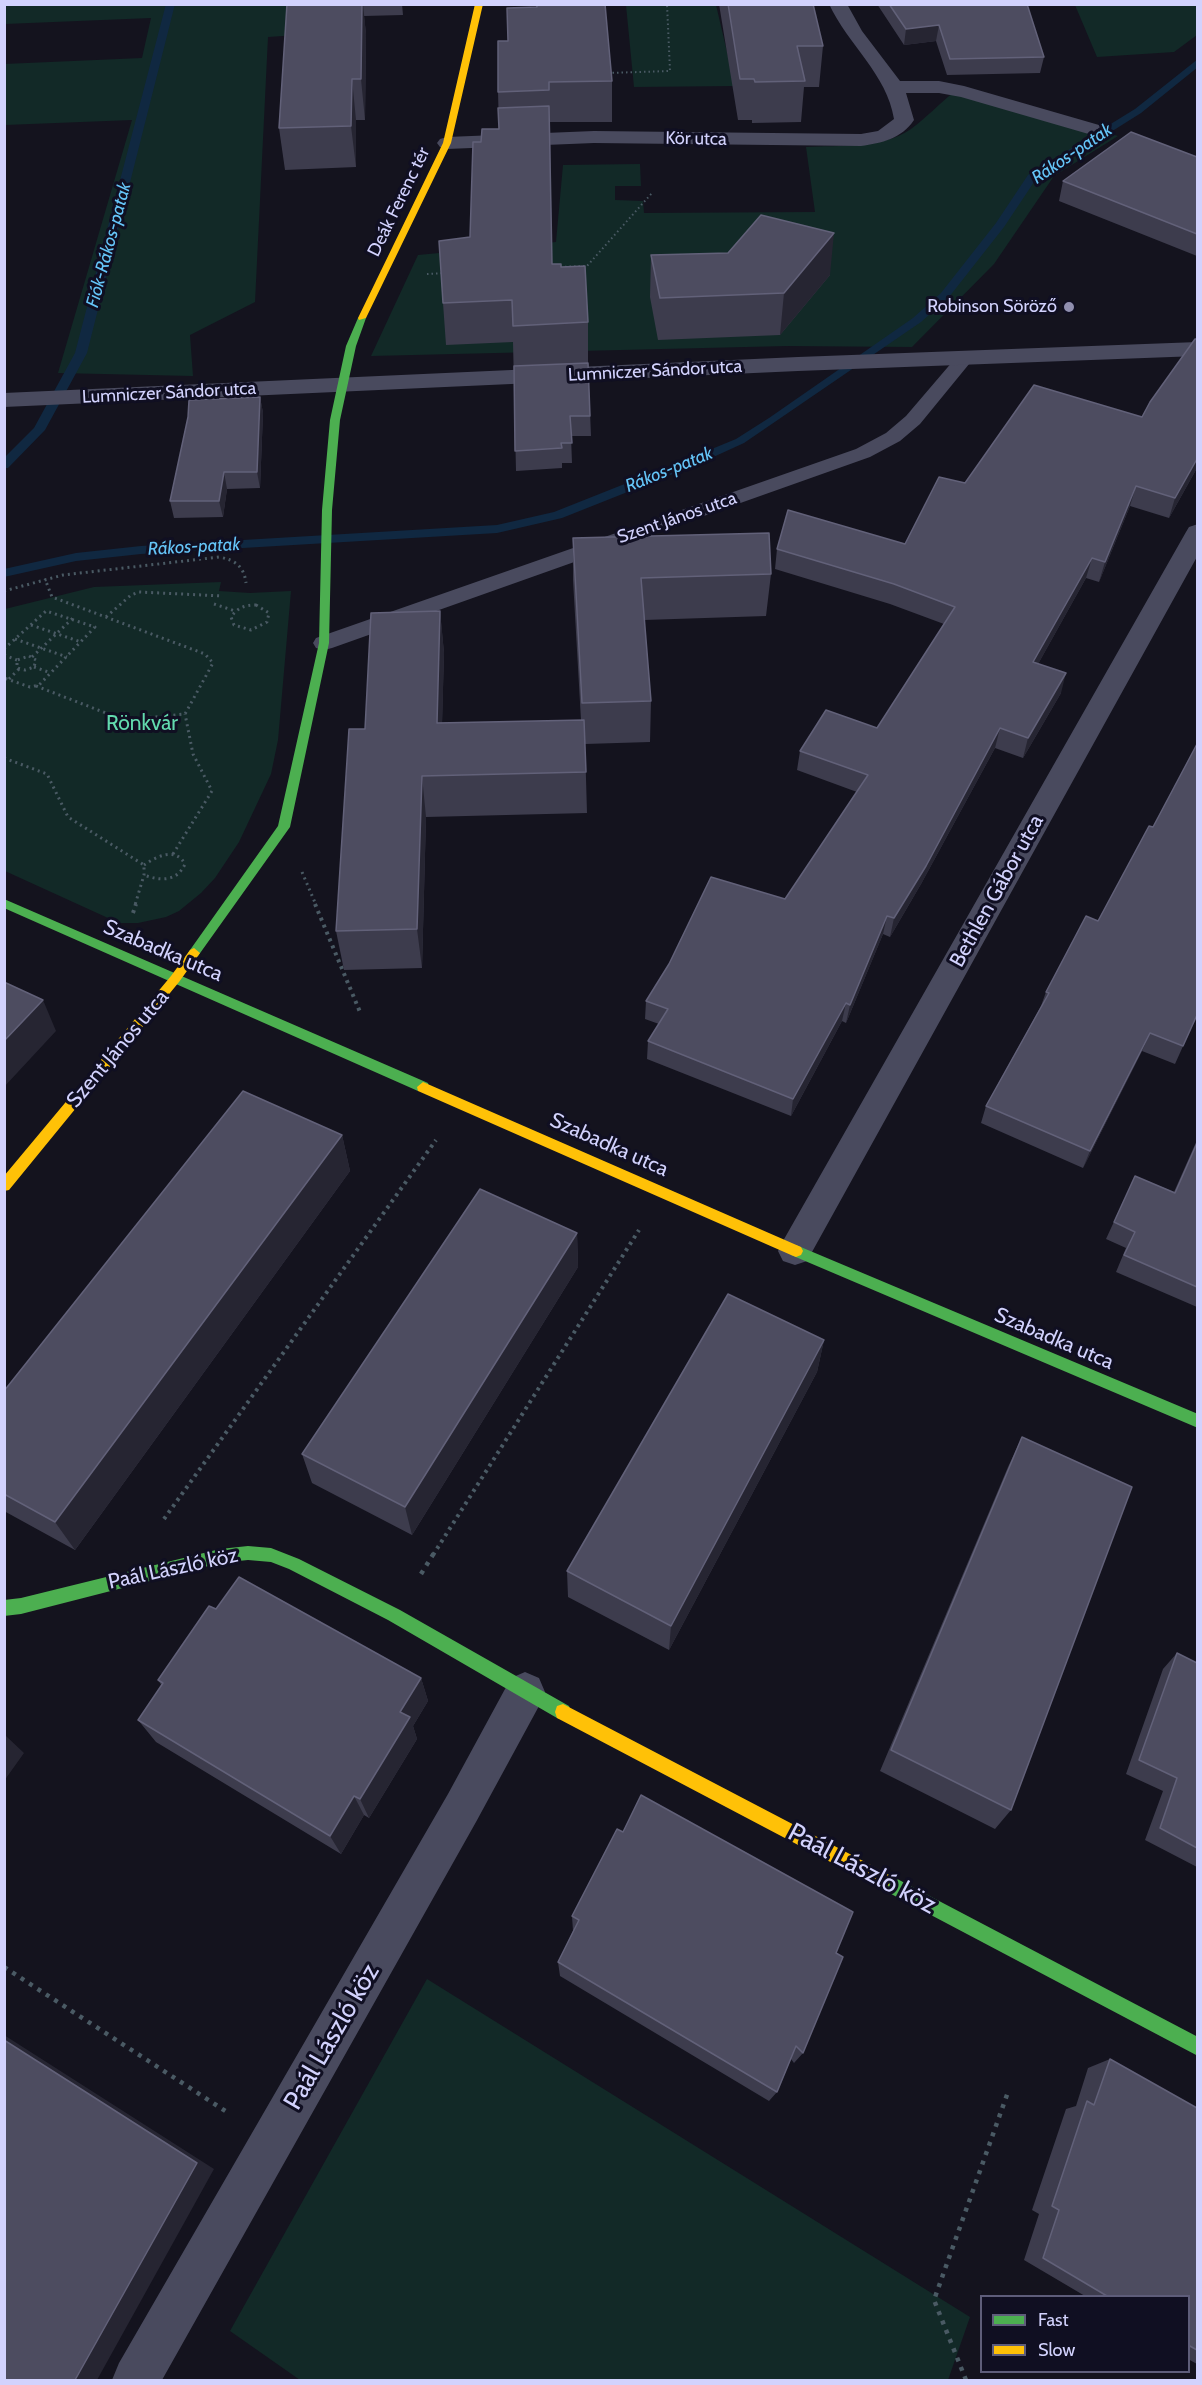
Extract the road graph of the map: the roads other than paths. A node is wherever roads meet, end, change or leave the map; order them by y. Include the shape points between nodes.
1 (479, 4) edge
2 (838, 4) edge
3 (895, 87) junction
4 (1092, 129) dead end
5 (447, 143) junction
6 (1197, 349) edge
7 (964, 358) junction
8 (342, 385) junction
9 (4, 400) edge
10 (1197, 532) edge
11 (324, 643) junction
12 (4, 903) edge
13 (176, 979) junction
14 (4, 1186) edge
15 (795, 1251) junction
16 (1197, 1421) edge
17 (4, 1608) edge
18 (525, 1692) junction
19 (1197, 2047) edge
20 (136, 2380) edge

1 - 5 street
2 - 3 street, Kör utca via 844,21
3 - 4 street via 939,87 964,92
3 - 5 street, Kör utca via 904,106 904,120 894,132 878,138 594,137
5 - 8 street, Deák Ferenc tér via 358,327
6 - 7 street, Lumniczer Sándor utca
7 - 8 street, Lumniczer Sándor utca
7 - 11 lane, Szent János utca via 913,420 863,453
8 - 9 street, Lumniczer Sándor utca
8 - 11 street, Szent János utca via 327,510
10 - 15 street, Bethlen Gábor utca
11 - 13 street, Szent János utca via 284,827
12 - 13 street, Szabadka utca
13 - 14 street, Szent János utca
13 - 15 street, Szabadka utca
15 - 16 street, Szabadka utca
17 - 18 street, Paál László köz via 220,1557 271,1555 394,1615
18 - 19 street, Paál László köz
18 - 20 street, Paál László köz

